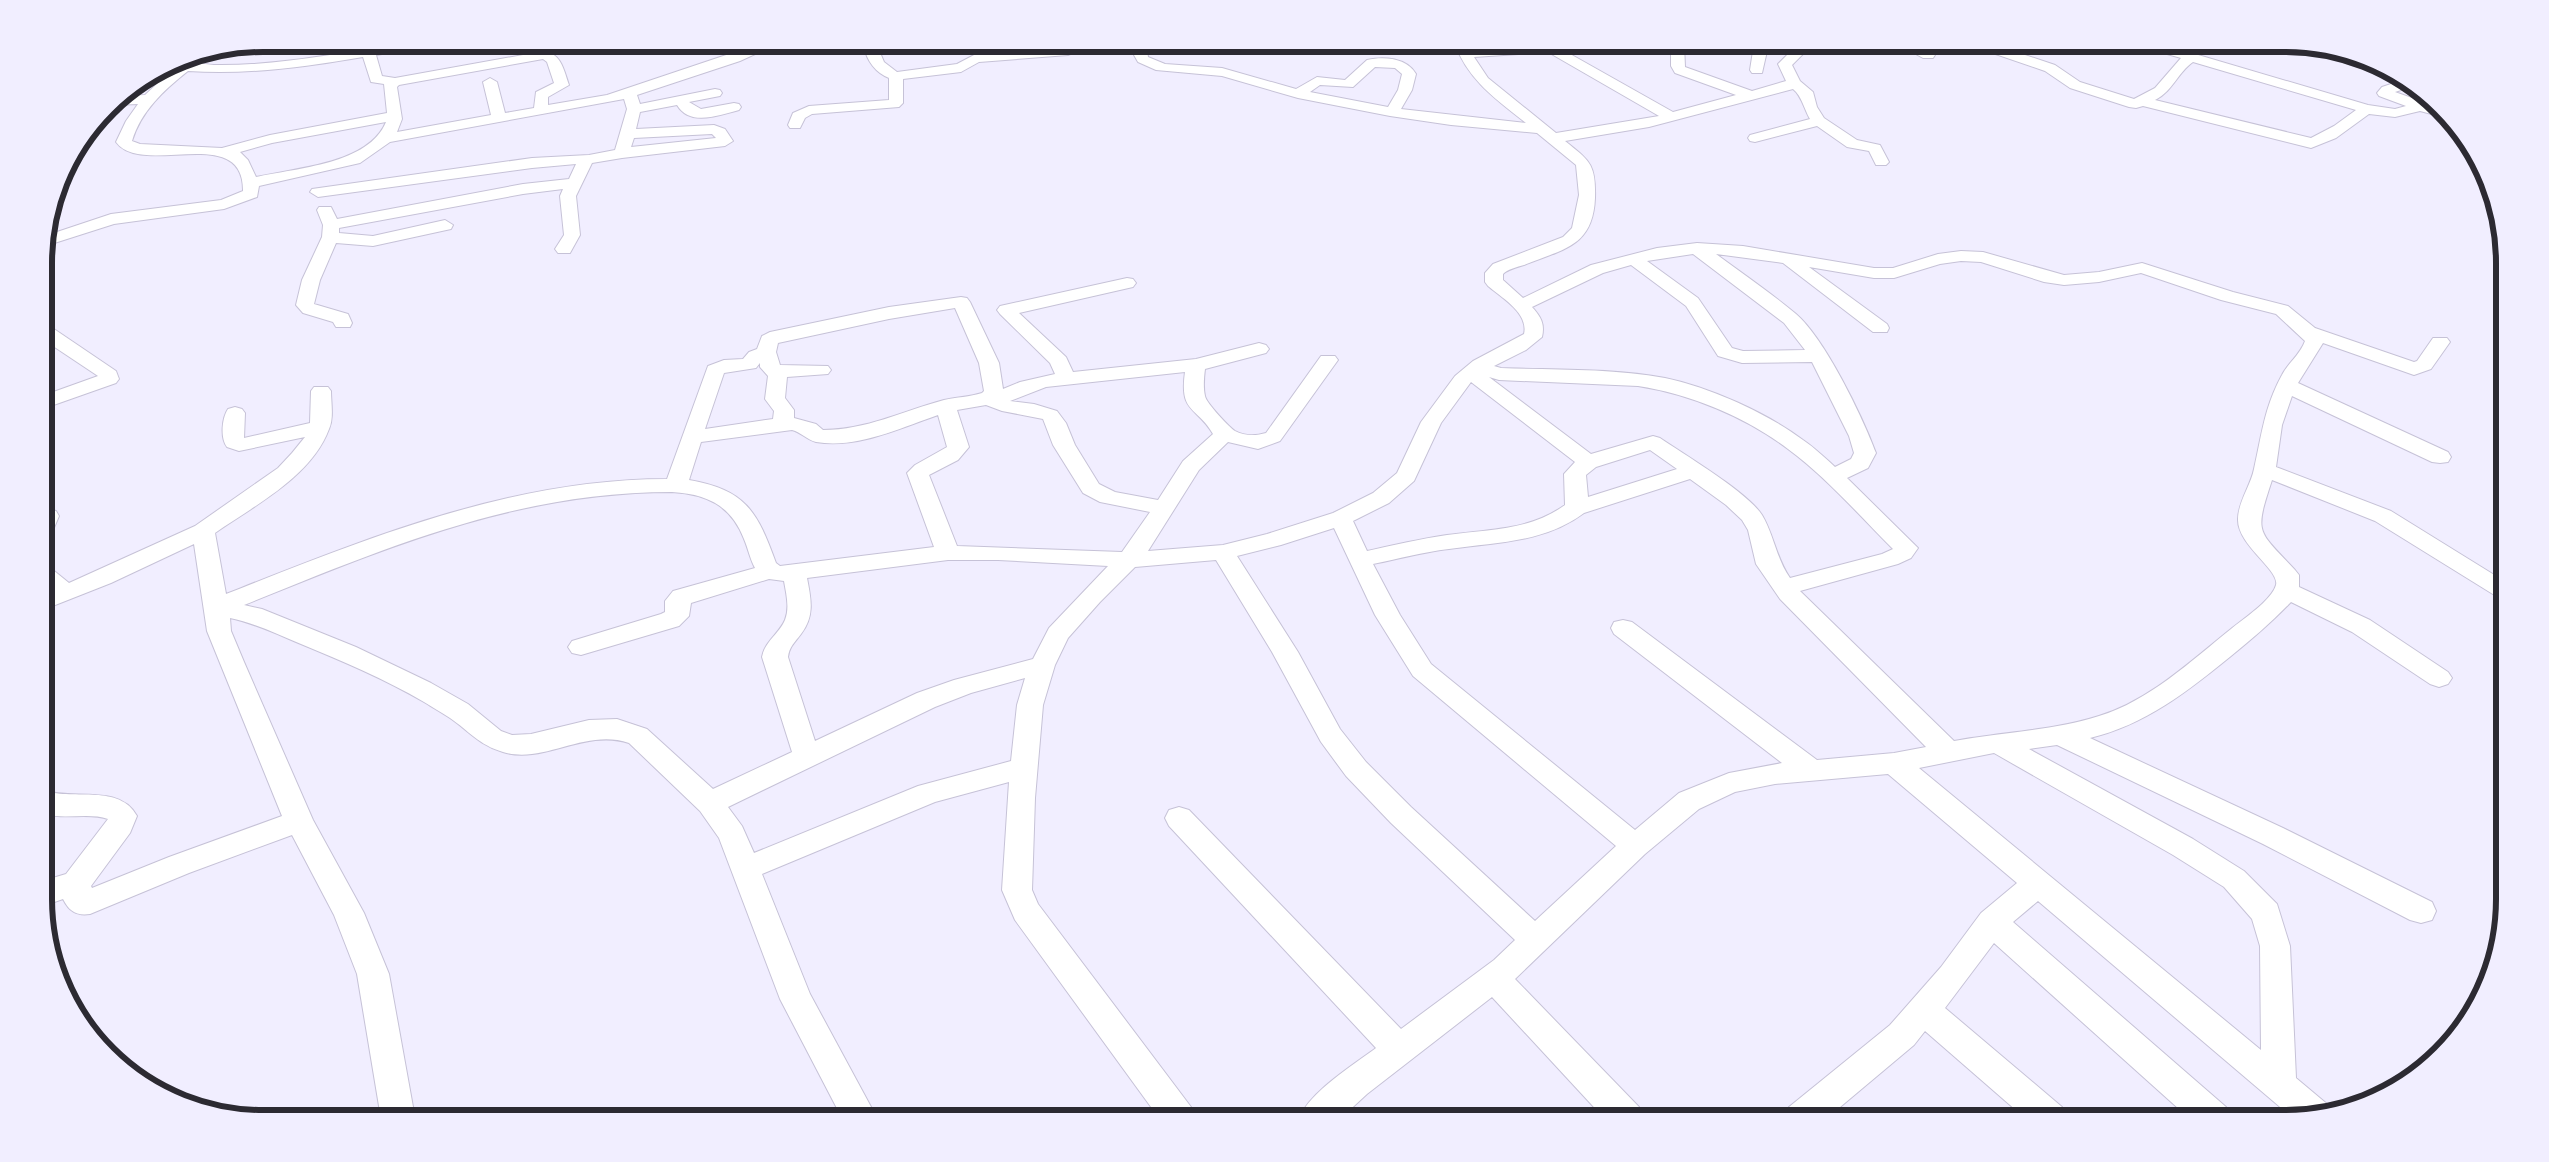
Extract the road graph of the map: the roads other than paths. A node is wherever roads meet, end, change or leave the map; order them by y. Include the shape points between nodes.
1 (313, 52) edge
2 (369, 52) joint
3 (741, 52) edge
4 (872, 52) edge
5 (1055, 52) edge
6 (1140, 52) edge
7 (1466, 52) edge
8 (1557, 52) edge
9 (1678, 52) edge
10 (1760, 52) edge
11 (1797, 52) edge
12 (1921, 52) edge
13 (2003, 52) edge
14 (2172, 52) edge
15 (1928, 55) dead end
16 (2190, 58) junction
17 (311, 60) junction
18 (188, 67) edge
19 (1757, 70) dead end
20 (172, 73) edge
21 (896, 76) junction
22 (395, 82) junction
23 (490, 82) dead end
24 (1794, 83) junction
25 (2399, 86) edge
26 (630, 93) junction
27 (715, 93) dead end
28 (1298, 94) junction
29 (1751, 96) junction
30 (150, 99) junction
31 (130, 100) edge
32 (680, 100) junction
33 (2139, 102) junction
34 (734, 107) dead end
35 (2421, 107) junction
36 (634, 109) junction
37 (2366, 109) junction
38 (2430, 110) edge
39 (541, 111) junction
40 (1393, 111) junction
41 (2116, 111) dead end
42 (395, 116) junction
43 (1671, 117) junction
44 (498, 118) junction
45 (1819, 120) junction
46 (795, 125) dead end
47 (1548, 133) junction
48 (628, 134) junction
49 (387, 138) junction
50 (1755, 138) dead end
51 (225, 152) junction
52 (622, 153) junction
53 (588, 159) junction
54 (1882, 162) dead end
55 (320, 169) junction
56 (251, 183) junction
57 (573, 183) junction
58 (318, 192) junction
59 (445, 225) dead end
60 (330, 231) junction
61 (54, 238) edge
62 (1697, 248) junction
63 (564, 249) dead end
64 (1633, 259) junction
65 (1787, 259) junction
66 (1127, 282) dead end
67 (1508, 294) junction
68 (343, 323) dead end
69 (1880, 328) dead end
70 (2308, 332) junction
71 (52, 336) edge
72 (2440, 342) dead end
73 (1259, 349) dead end
74 (766, 352) junction
75 (1818, 356) junction
76 (1328, 360) dead end
77 (1196, 365) junction
78 (1475, 369) junction
79 (821, 370) dead end
80 (778, 372) junction
81 (1066, 378) junction
82 (2288, 386) junction
83 (321, 391) dead end
84 (52, 399) edge
85 (991, 399) junction
86 (949, 405) junction
87 (235, 413) dead end
88 (783, 424) junction
89 (320, 427) junction
90 (1224, 435) junction
91 (693, 437) junction
92 (2440, 457) dead end
93 (1588, 462) junction
94 (1693, 470) junction
95 (2265, 470) junction
96 (1833, 477) junction
97 (676, 485) junction
98 (1164, 508) junction
99 (1576, 508) junction
100 (1341, 518) junction
101 (203, 532) junction
102 (1223, 552) junction
103 (948, 553) junction
104 (1127, 560) junction
105 (1360, 560) junction
106 (782, 572) junction
107 (2496, 585) edge
108 (1784, 587) junction
109 (2285, 590) junction
110 (56, 597) edge
111 (216, 607) junction
112 (1623, 628) dead end
113 (581, 646) dead end
114 (1042, 666) junction
115 (2439, 678) dead end
116 (2060, 735) junction
117 (1997, 743) junction
118 (1948, 752) junction
119 (807, 757) junction
120 (1894, 763) junction
121 (1024, 768) junction
122 (1812, 771) junction
123 (710, 803) junction
124 (52, 804) edge
125 (1179, 818) dead end
126 (300, 821) junction
127 (1635, 846) junction
128 (744, 869) junction
129 (2037, 884) junction
130 (74, 886) junction
131 (52, 891) edge
132 (2421, 912) dead end
133 (1992, 922) junction
134 (1536, 941) junction
135 (1494, 978) junction
136 (1924, 1010) junction
137 (1398, 1049) junction
138 (2280, 1085) junction
139 (2307, 1108) edge
140 (397, 1110) edge
141 (856, 1110) edge
142 (1173, 1110) edge
143 (1325, 1110) edge
144 (1619, 1110) edge
145 (1811, 1110) edge
146 (2041, 1110) edge
147 (2205, 1110) edge

1 - 17 street
2 - 17 street
2 - 22 street via 376,79
3 - 26 street
4 - 21 street via 879,64
5 - 21 street via 976,58 961,68
6 - 28 street via 1142,60 1157,67 1212,70
7 - 47 street via 1472,68 1483,81
8 - 43 street
9 - 29 street via 1680,70
10 - 19 street
11 - 24 street via 1785,64
12 - 15 street
13 - 33 street via 2050,68 2075,85
14 - 16 street
16 - 33 street via 2178,65 2167,85
16 - 37 street
17 - 18 street via 225,70
20 - 30 street
21 - 46 street via 894,104 809,110 798,116
22 - 39 street via 545,55 553,60 562,85 541,95
22 - 42 street via 390,85
23 - 44 street
24 - 29 street
24 - 45 street via 1806,92 1810,107
25 - 35 street via 2384,93
26 - 36 street
26 - 39 street via 592,104
27 - 32 street
28 - 40 street
28 - 40 street via 1317,81 1348,84 1372,63 1394,65 1407,70 1410,80
29 - 43 street
30 - 31 street
30 - 51 street via 126,136 124,142 129,146
32 - 34 street via 694,114
32 - 36 street
33 - 37 street via 2311,142 2357,118
33 - 41 street
35 - 37 street via 2394,114
35 - 38 street
36 - 48 street
39 - 44 street
40 - 47 street
42 - 49 street
42 - 51 street via 270,139
43 - 47 street via 1623,129
44 - 49 street
45 - 50 street
45 - 54 street via 1852,144 1875,148
47 - 67 street via 1583,163 1586,172 1582,225 1569,241 1499,268 1494,273
48 - 52 street
48 - 52 street via 714,129 725,140
49 - 55 street via 375,143 355,160
51 - 56 street via 240,160
52 - 53 street
53 - 57 street
53 - 58 street via 532,163
55 - 56 street
55 - 58 street
56 - 61 street via 251,194 235,201 111,219
57 - 60 street via 523,189
57 - 63 street via 568,196 572,235
58 - 60 street
59 - 60 street via 357,241
60 - 68 street via 305,305 341,318
62 - 64 street
62 - 65 street via 1743,251
62 - 75 street via 1791,320
64 - 67 street via 1597,269 1552,292
64 - 75 street via 1692,302 1725,352 1742,356
65 - 69 street
65 - 70 street via 1874,274 1894,273 1938,259 1983,257 2064,280 2142,268 2282,310
66 - 81 street via 1006,310 1059,362
67 - 78 street via 1532,318 1533,336
70 - 72 street via 2414,368 2424,365
70 - 82 street via 2314,341 2311,350 2292,374
71 - 84 street via 109,375 109,379
73 - 77 street
74 - 80 street via 770,370
74 - 85 street via 769,340 777,336 961,302 989,363 994,394
74 - 91 street via 746,366 724,366 715,370
75 - 96 street via 1865,453 1860,464
76 - 90 street via 1278,432 1268,441 1248,442
77 - 81 street
77 - 90 street via 1192,389 1195,403 1223,430
78 - 93 street
78 - 96 street via 1499,374 1664,384 1741,413 1775,430
78 - 100 street via 1462,380 1432,422 1406,476 1382,498
79 - 80 street
80 - 88 street via 775,399 784,410
81 - 85 street via 1027,386
82 - 92 street
82 - 95 street via 2272,426
83 - 89 street
85 - 86 street
85 - 98 street via 1003,407 1039,410 1050,416 1086,482 1097,492
86 - 88 street via 864,433 845,436 818,436 802,426
86 - 103 street via 946,411 958,448 924,466 918,473
87 - 89 street via 233,440 239,445
88 - 91 street
89 - 101 street via 311,447 294,465
90 - 98 street via 1192,466
91 - 97 street
93 - 94 street via 1653,442
93 - 99 street via 1575,474
94 - 99 street
94 - 108 street via 1751,516 1759,530 1768,564
95 - 107 street via 2383,516
95 - 109 street via 2249,517 2250,532 2287,575
96 - 108 street via 1906,548 1890,559
97 - 106 street via 710,491 730,501 745,518 765,565
97 - 111 street via 596,491 464,515 405,533
98 - 104 street via 1149,535
99 - 105 street via 1550,524 1523,532 1448,542
100 - 102 street
100 - 105 street
101 - 110 street
101 - 111 street
102 - 104 street
102 - 134 street via 1285,652 1330,735 1356,769
103 - 104 street
103 - 106 street
104 - 114 street via 1058,634
105 - 127 street via 1404,645 1422,670
106 - 113 street via 682,597 678,601 677,616 670,620
106 - 119 street via 800,607 798,620 776,648 775,657
108 - 118 street
109 - 115 street via 2361,626
109 - 116 street via 2266,614 2186,679 2107,724
111 - 123 street via 253,614 347,653 422,689 459,710 492,738 511,745 531,744 590,730 617,729 638,736
111 - 126 street via 219,632
112 - 122 street
114 - 119 street via 964,686 926,700
114 - 121 street via 1030,705
116 - 117 street
116 - 132 street via 2273,836
117 - 118 street
117 - 138 street via 2234,879 2266,913 2275,946
118 - 120 street
119 - 123 street
120 - 122 street
120 - 129 street
121 - 128 street via 928,793
121 - 142 street via 1017,890 1026,911
122 - 127 street via 1729,783 1689,802
123 - 128 street via 732,834
124 - 130 street via 109,808 118,810 123,816 120,825
125 - 137 street
126 - 130 street via 90,902 82,903
126 - 140 street via 349,913 373,974
127 - 134 street
128 - 141 street via 796,999
129 - 133 street
129 - 138 street
130 - 131 street
133 - 136 street
133 - 147 street
134 - 135 street
135 - 137 street
135 - 144 street
136 - 145 street via 1902,1035
136 - 146 street
137 - 143 street
138 - 139 street

